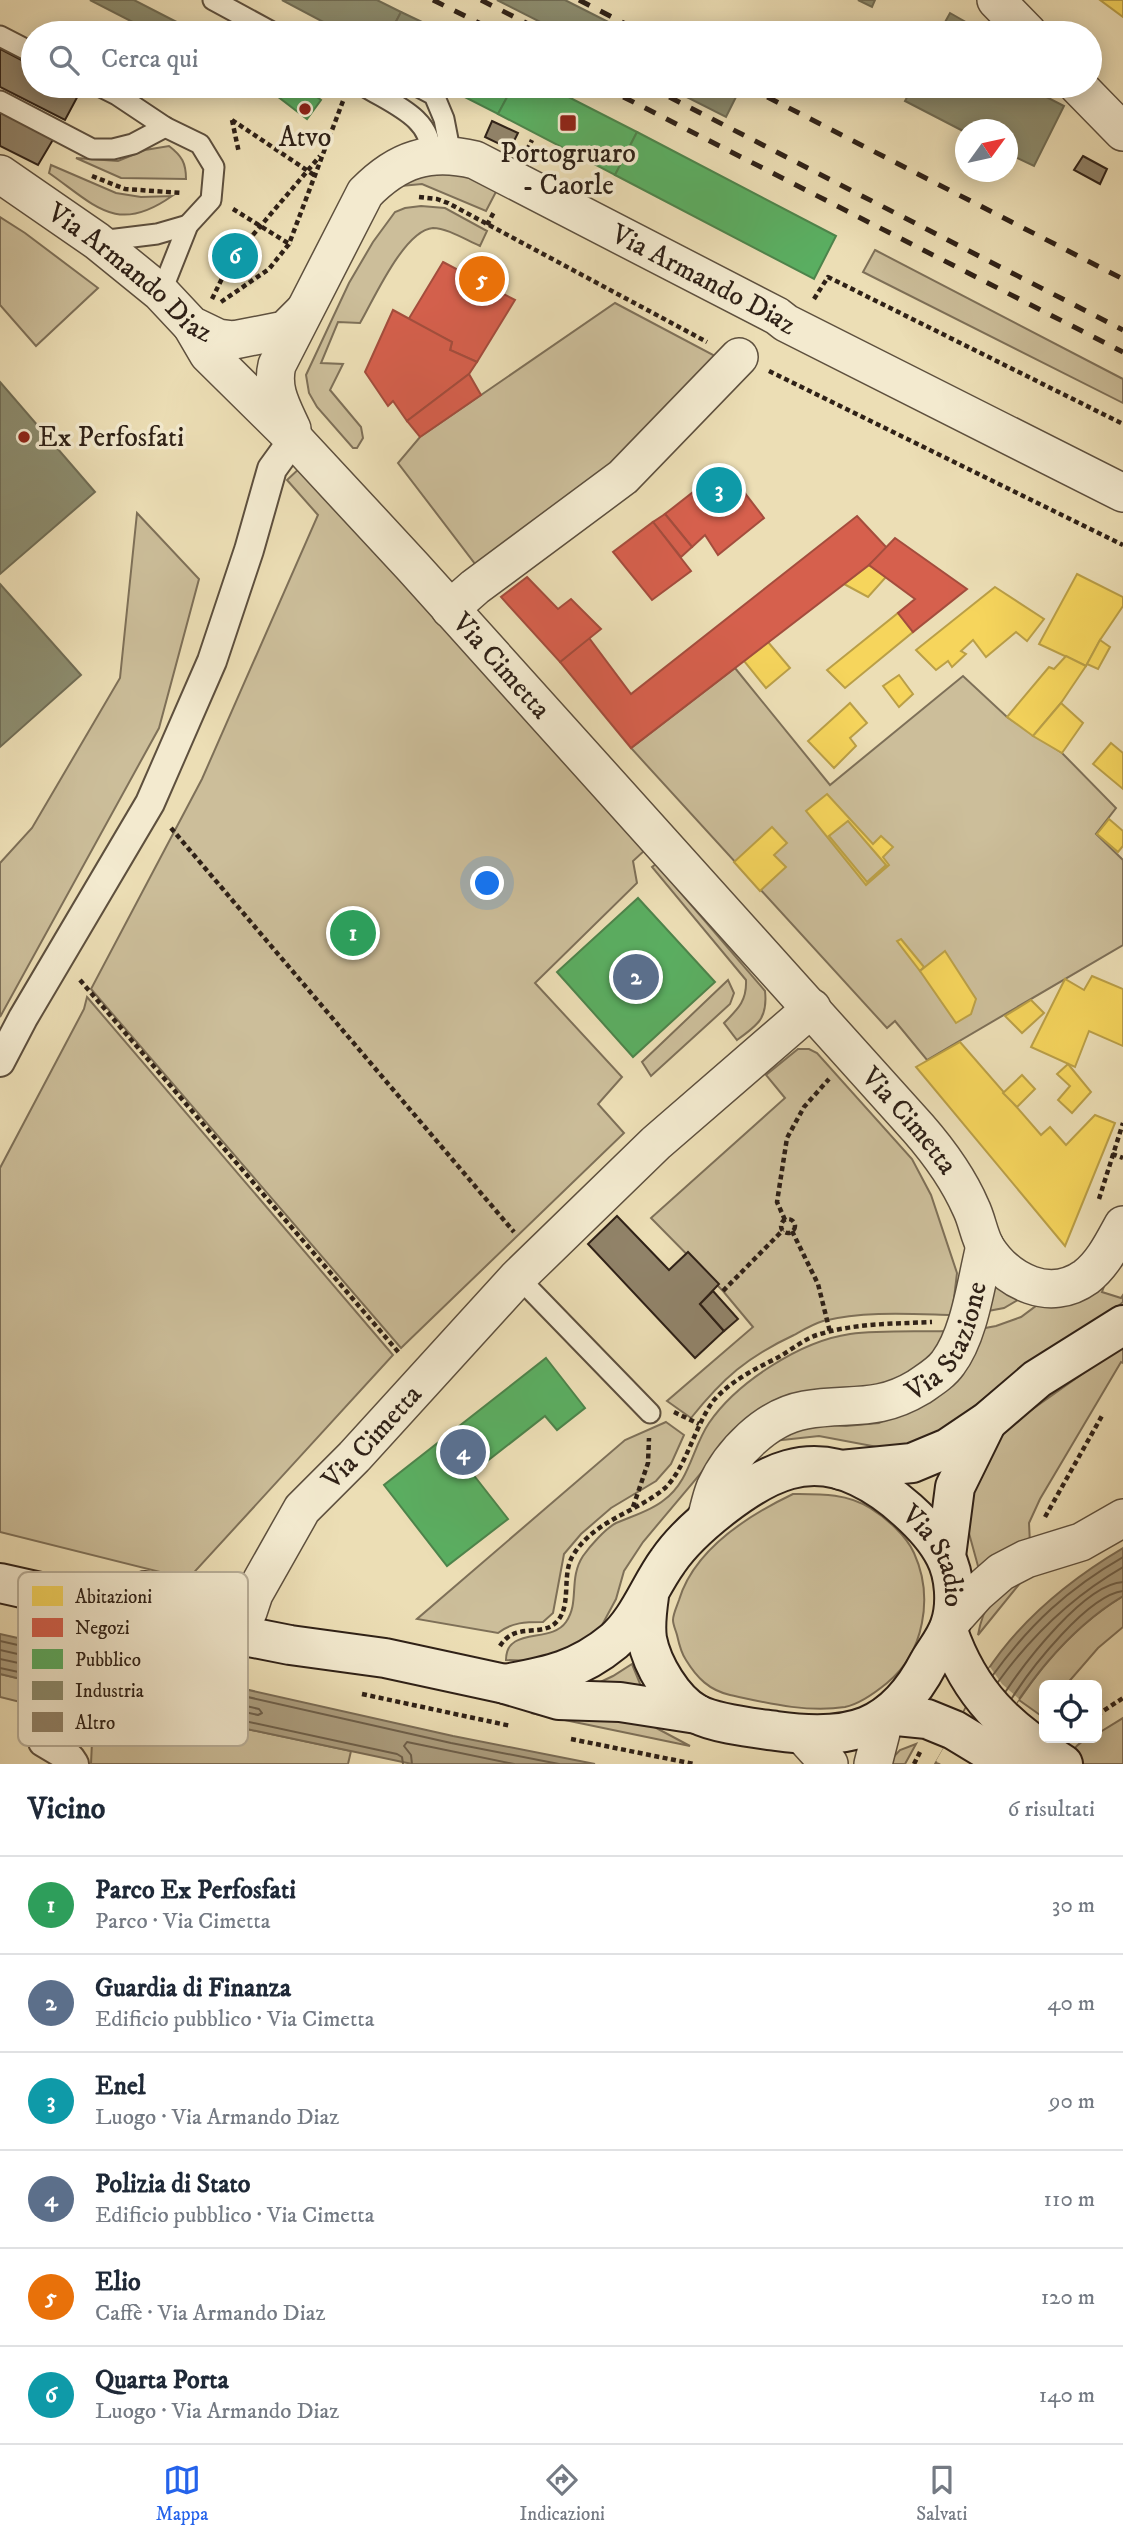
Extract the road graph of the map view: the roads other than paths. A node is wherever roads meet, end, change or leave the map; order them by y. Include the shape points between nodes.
1 (213, 0) edge
2 (996, 0) edge
3 (252, 21) edge
4 (1016, 21) edge
5 (0, 36) edge
6 (21, 47) edge
7 (121, 98) edge
8 (383, 98) edge
9 (435, 98) edge
10 (1090, 98) edge
11 (0, 101) edge
12 (164, 127) junction
13 (1123, 132) edge
14 (441, 155) junction
15 (0, 174) edge
16 (188, 225) junction
17 (97, 241) junction
18 (161, 293) junction
19 (304, 310) junction
20 (206, 311) junction
21 (739, 357) road end
22 (298, 443) junction
23 (1123, 493) edge
24 (450, 609) junction
25 (812, 1008) junction
26 (0, 1062) edge
27 (1123, 1225) edge
28 (985, 1246) junction
29 (529, 1267) junction
30 (1123, 1325) edge
31 (659, 1411) road end
32 (988, 1421) junction
33 (841, 1470) junction
34 (1123, 1518) edge
35 (706, 1519) junction
36 (946, 1556) junction
37 (0, 1558) edge
38 (63, 1572) edge
39 (0, 1574) edge
40 (18, 1578) edge
41 (0, 1583) edge
42 (18, 1587) edge
43 (649, 1596) junction
44 (248, 1612) joint
45 (950, 1627) junction
46 (248, 1637) edge
47 (385, 1658) junction
48 (505, 1684) junction
49 (697, 1714) junction
50 (886, 1716) junction
51 (802, 1734) junction
52 (1000, 1745) edge
53 (50, 1746) edge
54 (74, 1764) edge
55 (829, 1764) edge
56 (873, 1764) edge
57 (1063, 1764) edge

1 - 3 lane
2 - 4 street
5 - 6 lane
7 - 12 lane
8 - 14 lane via 421,122 431,146
9 - 14 lane via 444,119
10 - 13 street
11 - 12 lane via 92,149 133,144
12 - 16 lane via 200,144 214,167 211,200
14 - 19 street, Via Armando Diaz via 401,165 365,194
14 - 23 street, Via Armando Diaz via 483,164
15 - 17 street, Via Armando Diaz
16 - 17 lane
16 - 18 lane
17 - 18 street, Via Armando Diaz
18 - 20 street, Via Armando Diaz
19 - 20 street, Via Armando Diaz via 285,330 234,341 218,338
19 - 22 street, Via Armando Diaz via 274,379
20 - 22 street, Via Cimetta via 208,354
21 - 24 street via 623,477
22 - 24 street, Via Cimetta
22 - 26 street via 285,451 272,469 212,661 150,803
24 - 25 street, Via Cimetta
25 - 28 street, Via Cimetta via 946,1164 973,1212
25 - 29 street, Via Cimetta via 656,1143
27 - 28 street, Via Stazione via 1096,1267 1078,1281 1054,1290 1026,1284
28 - 35 street, Via Stazione via 960,1341 947,1365 921,1385 884,1403 807,1409 769,1424 725,1470
29 - 31 lane
29 - 44 street, Via Cimetta via 302,1508
30 - 32 main road via 1037,1379
32 - 33 main road via 948,1448 912,1463
32 - 36 main road via 955,1487
33 - 35 main road, Via Stadio via 805,1467 781,1471
33 - 36 main road, Via Stadio via 872,1483 895,1500
34 - 45 street via 1081,1542 1001,1572
35 - 43 main road, Via Stadio via 672,1556
36 - 45 main road, Via Stadio via 953,1581
37 - 38 main road, Via Stadio
39 - 40 street
41 - 42 main road, Via Stadio
43 - 48 main road, Via Stadio via 623,1632 580,1665
43 - 49 main road, Via Stadio via 647,1640 654,1660 680,1700
44 - 47 main road, Via Stadio via 306,1626
45 - 50 main road, Via Stadio via 923,1677
45 - 52 main road via 957,1657 993,1711
46 - 47 main road, Via Stadio
47 - 48 main road, Via Stadio
48 - 49 main road, Via Stadio via 559,1700 620,1702
49 - 51 main road, Via Stadio
50 - 51 main road, Via Stadio via 848,1731
50 - 52 main road via 928,1718
50 - 56 street
51 - 55 street
52 - 57 main road via 1023,1738
53 - 54 street

